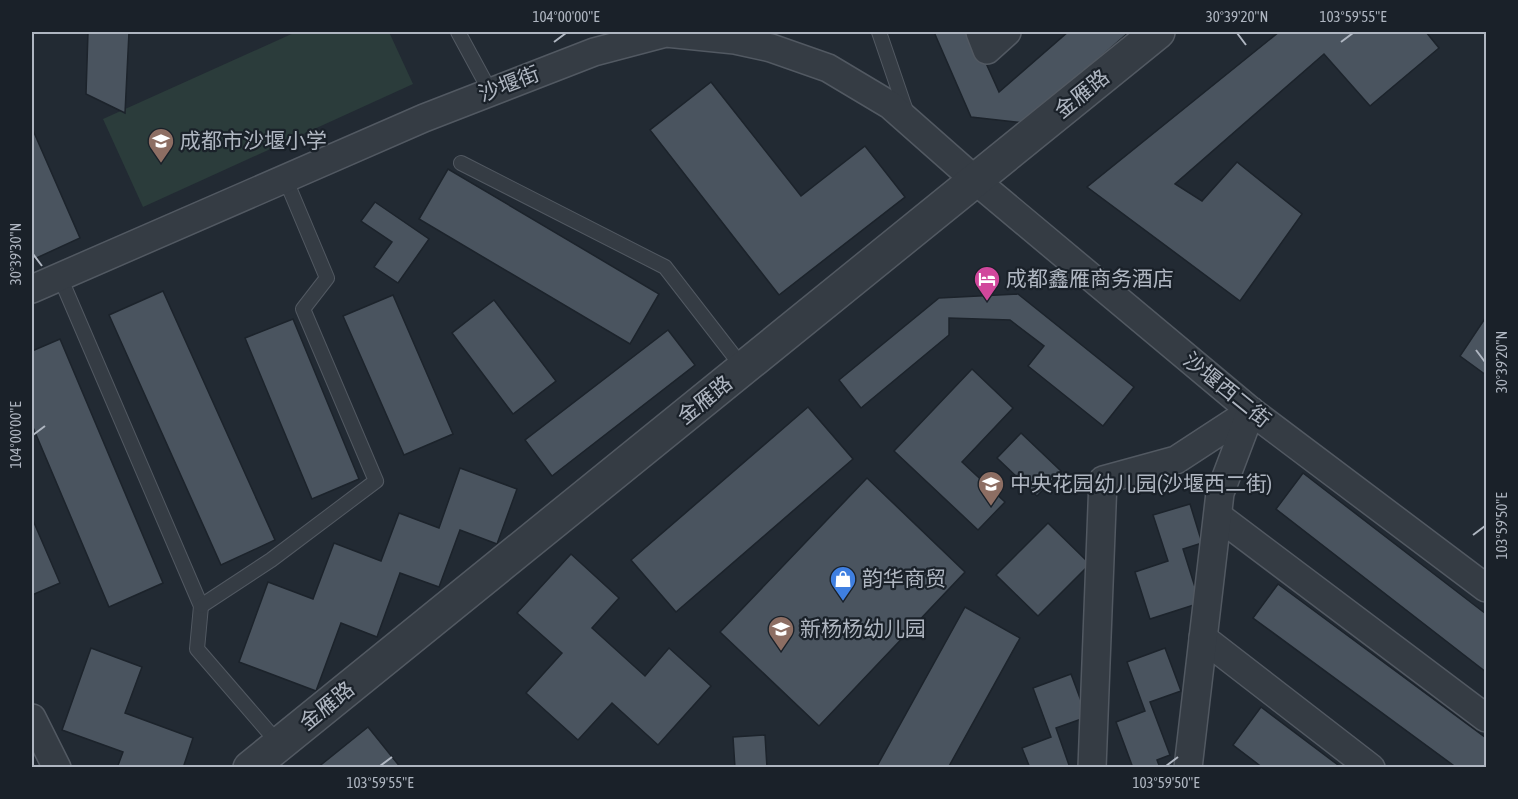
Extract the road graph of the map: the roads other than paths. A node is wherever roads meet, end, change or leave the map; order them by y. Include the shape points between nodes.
1 (458, 32) edge
2 (879, 32) edge
3 (980, 32) edge
4 (1007, 32) edge
5 (1158, 32) edge
6 (490, 91) junction
7 (909, 122) junction
8 (461, 163) dead end
9 (285, 178) junction
10 (976, 181) junction
11 (60, 277) junction
12 (32, 289) edge
13 (744, 369) junction
14 (1251, 411) junction
15 (1218, 516) junction
16 (1486, 588) edge
17 (201, 606) junction
18 (1203, 638) junction
19 (32, 718) edge
20 (1486, 718) edge
21 (279, 744) junction
22 (57, 768) edge
23 (250, 768) edge
24 (1092, 768) edge
25 (1188, 768) edge
26 (1371, 768) edge

1 - 6 lane
2 - 7 lane
3 - 4 street via 987,50
5 - 10 street, 金雁路
6 - 7 street, 沙堰街 via 594,52 666,33 735,40 828,68 890,105
6 - 9 street, 沙堰街
7 - 10 street, 沙堰街
8 - 13 lane via 665,267
9 - 11 street, 沙堰街
9 - 17 lane via 327,278 303,309 376,481 271,561
10 - 13 street, 金雁路
10 - 14 street, 沙堰西二街
11 - 12 street, 沙堰街
11 - 17 lane
13 - 21 street, 金雁路
14 - 15 street via 1220,493
14 - 16 street, 沙堰西二街
14 - 24 street via 1176,460 1103,480
15 - 18 street
15 - 20 street
17 - 21 lane via 197,649
18 - 25 street
18 - 26 street
19 - 22 street
21 - 23 street, 金雁路

